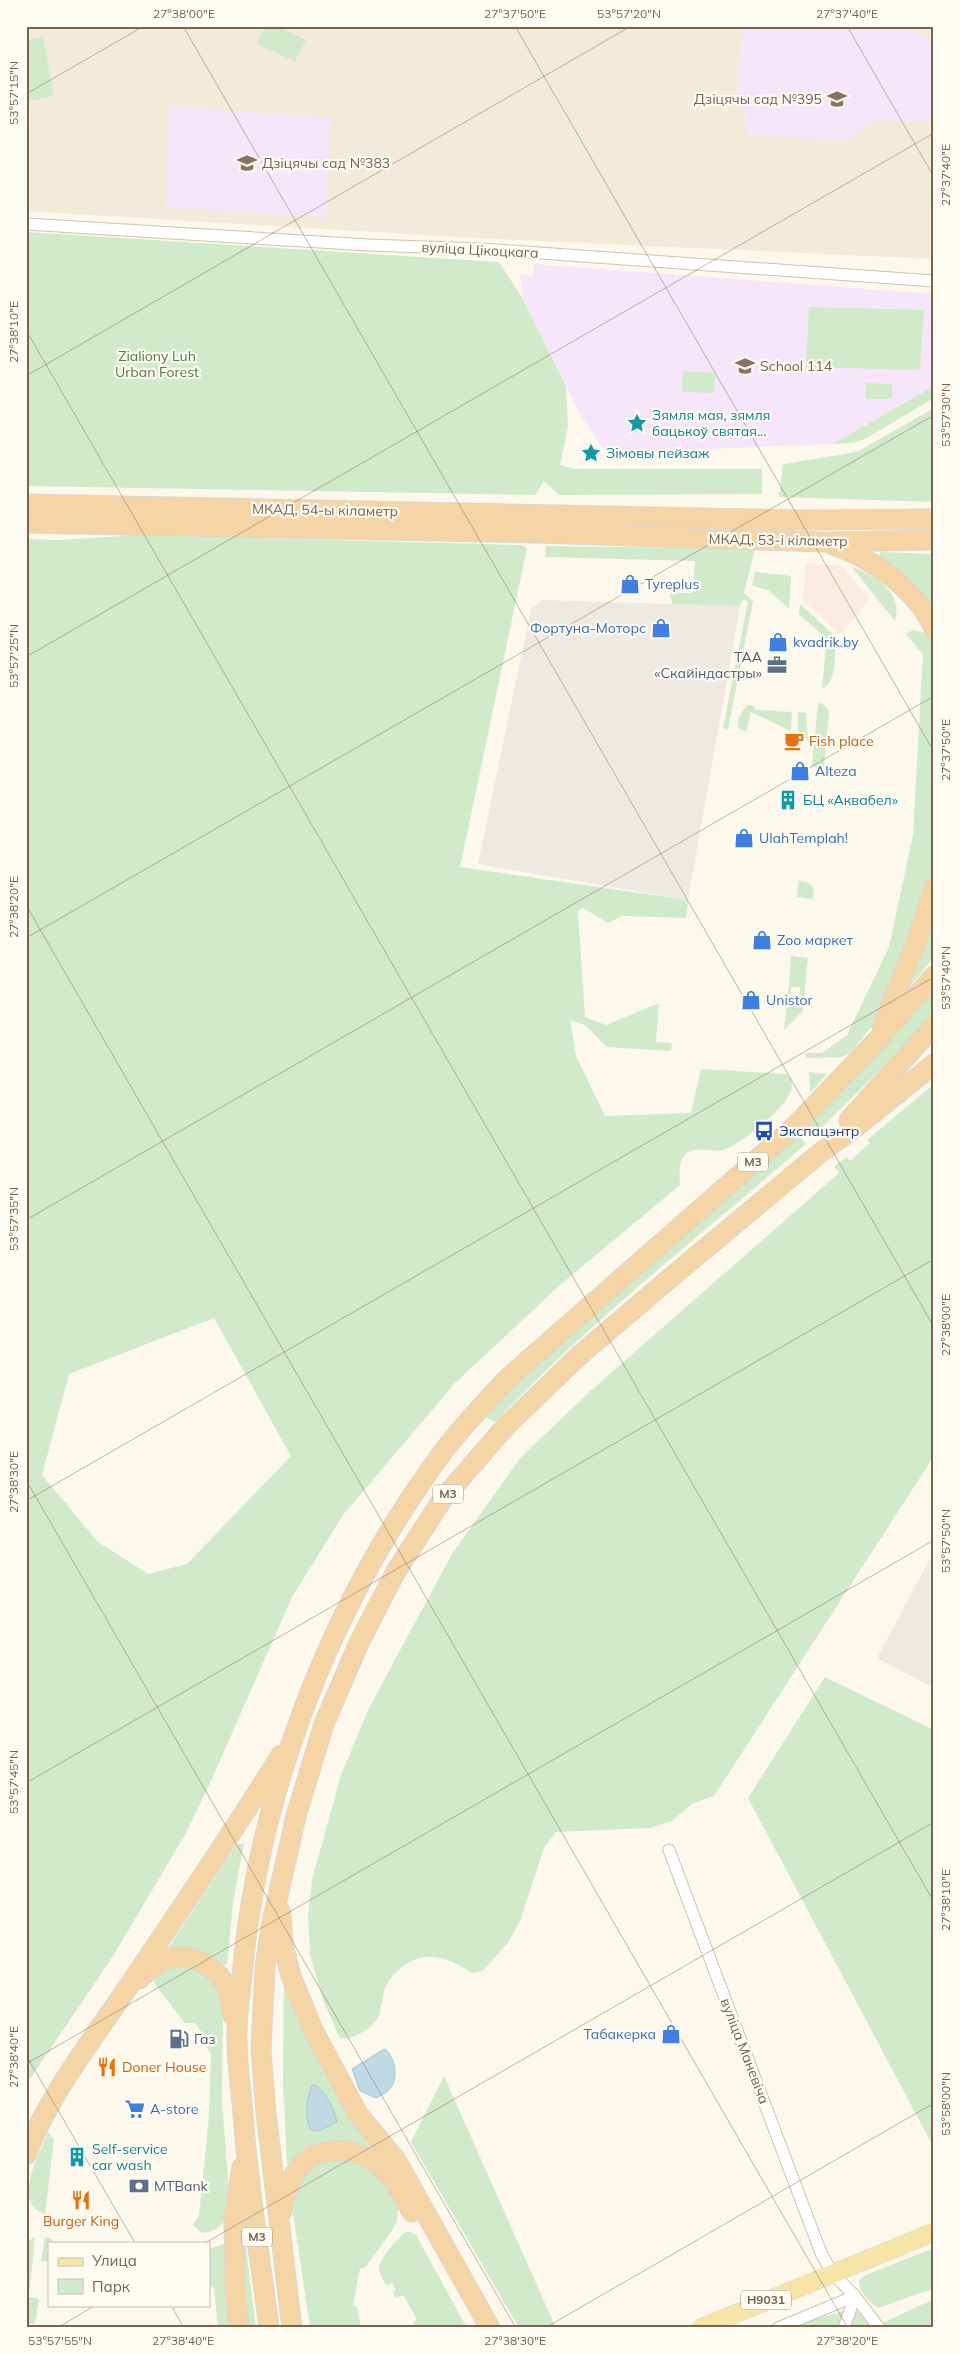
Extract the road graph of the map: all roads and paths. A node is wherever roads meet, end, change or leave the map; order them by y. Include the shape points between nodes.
1 (26, 224) edge
2 (934, 282) edge
3 (26, 504) edge
4 (623, 516) joint
5 (934, 519) edge
6 (26, 523) edge
7 (622, 536) joint
8 (934, 540) edge
9 (823, 542) junction
10 (934, 628) edge
11 (934, 888) edge
12 (934, 976) edge
13 (934, 1026) edge
14 (871, 1046) junction
15 (934, 1064) edge
16 (820, 1153) junction
17 (294, 1735) junction
18 (669, 1850) dead end
19 (280, 1884) junction
20 (124, 1992) junction
21 (237, 2032) junction
22 (245, 2146) junction
23 (26, 2155) edge
24 (280, 2222) junction
25 (934, 2232) edge
26 (832, 2273) junction
27 (286, 2279) junction
28 (855, 2296) junction
29 (239, 2328) edge
30 (269, 2328) edge
31 (292, 2328) edge
32 (301, 2328) edge
33 (476, 2328) edge
34 (490, 2328) edge
35 (701, 2328) edge
36 (778, 2328) edge
37 (844, 2328) edge
38 (879, 2328) edge

1 - 2 street, вуліца Цікоцкага via 482,249
3 - 4 highway, МКАД, 54-ы кіламетр
4 - 5 highway, МКАД, 53-і кіламетр
6 - 7 highway, МКАД, 54-ы кіламетр
7 - 9 highway, МКАД, 53-і кіламетр
8 - 9 highway, МКАД, 53-і кіламетр
9 - 10 highway via 877,565 922,608
11 - 14 highway via 916,943 881,1030
12 - 14 highway, М3
13 - 16 highway, М3
14 - 17 highway, М3 via 795,1126 508,1378 467,1424 435,1463 364,1579 322,1662
15 - 16 highway
16 - 19 highway, М3 via 581,1354 507,1425 442,1500 395,1573 359,1643 324,1724 296,1816
17 - 20 highway
17 - 21 highway, М3 via 251,1893
18 - 26 street, вуліца Маневіча via 821,2253
19 - 24 highway, М3 via 265,1967 261,2050
19 - 34 highway via 283,1944 291,1976 312,2028 358,2114 396,2160
20 - 21 highway via 168,1959 195,1960 216,1972 224,1983
20 - 23 highway via 36,2130
21 - 22 highway, М3
22 - 29 highway via 234,2217
22 - 30 highway, М3
24 - 27 highway, М3
24 - 33 highway via 284,2198 294,2174 309,2158 339,2150 368,2158 387,2173
25 - 26 main road, Н9031
26 - 28 street, вуліца Маневіча
26 - 35 main road, Н9031
27 - 31 highway, М3
27 - 32 highway
28 - 36 street
28 - 37 street
28 - 38 street, вуліца Маневіча

